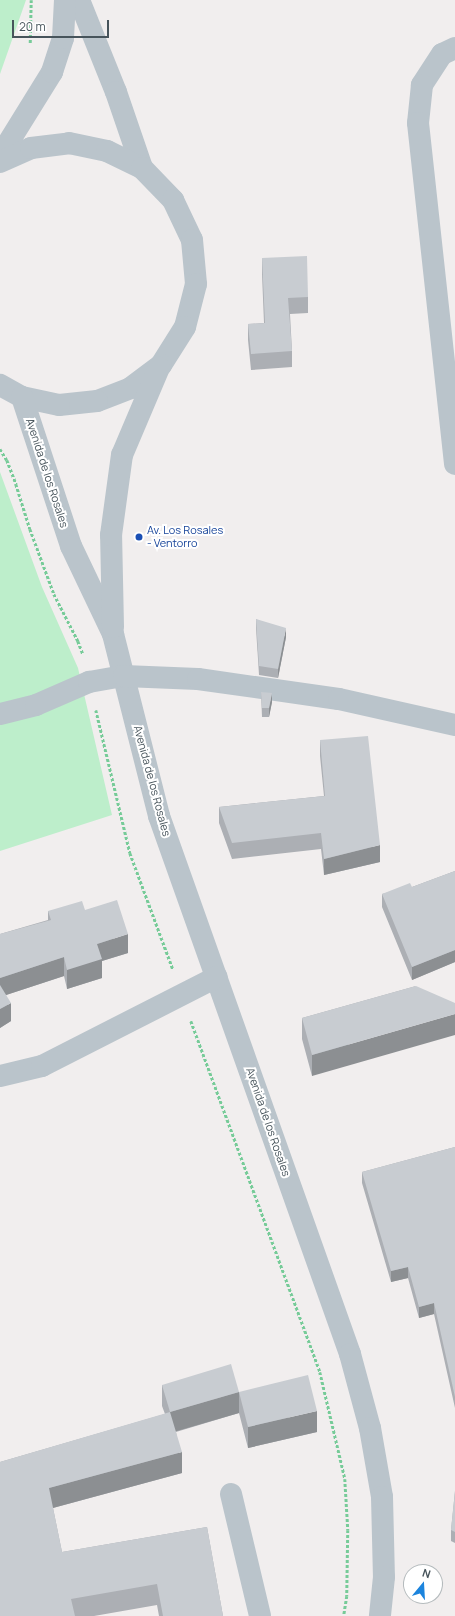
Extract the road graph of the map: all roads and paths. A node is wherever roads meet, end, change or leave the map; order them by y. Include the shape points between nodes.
1 (31, 0) edge
2 (65, 0) edge
3 (79, 0) edge
4 (455, 48) edge
5 (29, 50) dead end
6 (0, 156) edge
7 (0, 162) edge
8 (142, 168) junction
9 (161, 365) junction
10 (0, 385) edge
11 (22, 397) junction
12 (0, 449) edge
13 (455, 464) edge
14 (113, 634) junction
15 (124, 676) junction
16 (89, 682) junction
17 (0, 714) edge
18 (455, 725) edge
19 (217, 977) junction
20 (182, 994) junction
21 (0, 1076) edge
22 (231, 1494) dead end
23 (260, 1616) edge
24 (344, 1616) edge
25 (380, 1616) edge

1 - 5 path
2 - 6 street via 63,38 52,72
3 - 8 street via 116,92
4 - 13 street via 442,54 422,85 418,124
7 - 8 street via 31,148 69,144 107,151
8 - 9 street via 173,200 192,240 196,284 191,306 185,327
9 - 11 street via 132,388 97,401 59,405
9 - 14 street, Avenida de los Rosales via 122,455 110,535
10 - 11 street
11 - 14 street, Avenida de los Rosales via 71,546
12 - 16 path via 16,484 54,594 78,641
14 - 15 street, Avenida de los Rosales
15 - 16 street
15 - 18 street via 198,679 339,699
15 - 19 street, Avenida de los Rosales via 159,816
16 - 17 street via 36,704
16 - 20 path via 130,853
19 - 20 street
19 - 25 street, Avenida de los Rosales via 350,1354 370,1428 382,1497 384,1576
20 - 21 street via 42,1066
20 - 24 path via 320,1372 345,1479 348,1530 347,1596
22 - 23 street

